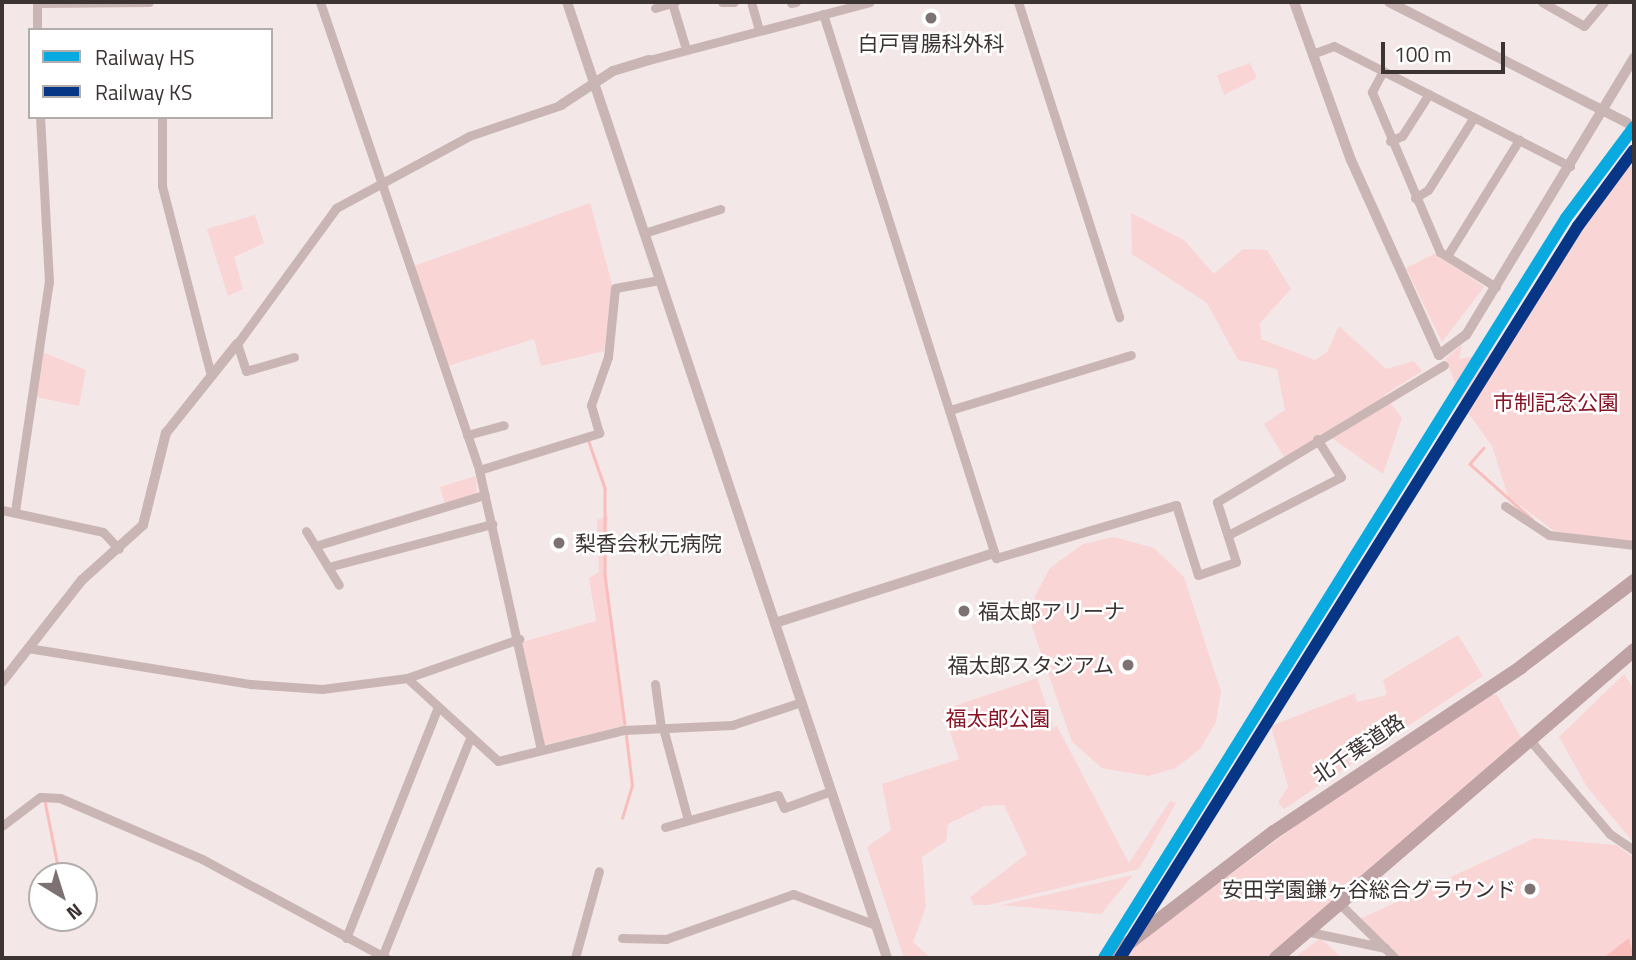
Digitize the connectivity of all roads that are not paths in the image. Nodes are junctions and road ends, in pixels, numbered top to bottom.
1 (37, 2) edge
2 (149, 2) edge
3 (320, 2) edge
4 (567, 2) edge
5 (674, 2) edge
6 (722, 2) edge
7 (734, 2) edge
8 (751, 2) edge
9 (870, 2) edge
10 (1018, 2) edge
11 (1294, 2) edge
12 (1389, 2) edge
13 (1542, 2) edge
14 (1604, 2) edge
15 (655, 8) dead end
16 (823, 14) junction
17 (37, 28) edge
18 (759, 30) junction
19 (686, 50) junction
20 (1312, 54) junction
21 (1634, 58) edge
22 (649, 60) joint
23 (1383, 71) junction
24 (595, 81) junction
25 (1429, 94) junction
26 (561, 105) joint
27 (1603, 111) junction
28 (1474, 117) junction
29 (40, 119) edge
30 (162, 119) edge
31 (1627, 123) dead end
32 (1519, 140) junction
33 (1390, 141) junction
34 (1570, 166) junction
35 (379, 179) junction
36 (1415, 198) junction
37 (720, 209) dead end
38 (644, 233) junction
39 (1447, 256) junction
40 (659, 280) junction
41 (1496, 287) junction
42 (1119, 317) dead end
43 (237, 344) junction
44 (1131, 355) dead end
45 (294, 357) dead end
46 (1443, 363) junction
47 (211, 376) junction
48 (950, 410) junction
49 (504, 425) dead end
50 (467, 435) junction
51 (1317, 439) junction
52 (479, 470) junction
53 (484, 495) junction
54 (1505, 506) dead end
55 (2, 510) edge
56 (15, 510) junction
57 (492, 524) junction
58 (306, 531) dead end
59 (1228, 535) junction
60 (1634, 545) edge
61 (315, 546) junction
62 (119, 549) junction
63 (995, 553) junction
64 (328, 567) junction
65 (1634, 581) edge
66 (339, 585) dead end
67 (775, 623) junction
68 (519, 639) junction
69 (28, 648) junction
70 (1634, 650) edge
71 (407, 678) junction
72 (2, 682) edge
73 (655, 684) dead end
74 (801, 702) junction
75 (437, 709) junction
76 (662, 728) junction
77 (1528, 738) junction
78 (469, 741) junction
79 (541, 750) junction
80 (831, 791) junction
81 (688, 820) junction
82 (2, 826) edge
83 (666, 827) dead end
84 (1634, 850) edge
85 (599, 871) dead end
86 (1342, 906) junction
87 (876, 925) junction
88 (1310, 932) junction
89 (346, 937) junction
90 (622, 938) dead end
91 (1385, 948) junction
92 (380, 957) edge
93 (575, 958) edge
94 (887, 958) edge
95 (1110, 958) edge
96 (1276, 958) edge
97 (1395, 958) edge

1 - 2 street
1 - 17 street
3 - 35 street
4 - 24 street
5 - 15 street
5 - 19 street
6 - 7 street
8 - 18 street
9 - 16 street
10 - 42 street
11 - 20 street
12 - 27 street
13 - 14 street
16 - 18 street
16 - 48 street
18 - 19 street
19 - 22 street
20 - 23 street
20 - 46 street
21 - 27 street
22 - 24 street
23 - 25 street
23 - 33 street
24 - 26 street
24 - 38 street
25 - 28 street
25 - 33 street
26 - 35 street
27 - 31 street
27 - 34 street
28 - 32 street
28 - 36 street
29 - 56 street
30 - 47 street
32 - 34 street
32 - 39 street
33 - 36 street
34 - 41 street
35 - 43 street
35 - 50 street
36 - 39 street
37 - 38 street
38 - 40 street
39 - 41 street
40 - 52 street
40 - 67 street
41 - 46 street
43 - 45 street
43 - 47 street
44 - 48 street
46 - 51 street
47 - 62 street
48 - 63 street
49 - 50 street
50 - 52 street
51 - 59 street
51 - 59 street
52 - 53 street
53 - 57 street
53 - 61 street
54 - 60 street
55 - 56 street
56 - 62 street
57 - 64 street
57 - 68 street
58 - 61 street
59 - 63 street
61 - 64 street
62 - 69 street
63 - 67 street
64 - 66 street
65 - 95 highway, 北千葉道路
67 - 74 street
68 - 71 street
68 - 79 street
69 - 71 street
69 - 72 street
70 - 77 highway
71 - 75 street
73 - 76 street
74 - 76 street
74 - 80 street
75 - 78 street
75 - 89 street
76 - 79 street
76 - 81 street
77 - 84 street
77 - 86 highway
78 - 79 street
78 - 92 street
80 - 81 street
80 - 87 street
81 - 83 street
82 - 89 street
85 - 93 street
86 - 88 highway
86 - 91 street
87 - 90 street
87 - 94 street
88 - 91 street
88 - 96 highway
89 - 92 street
91 - 97 street

